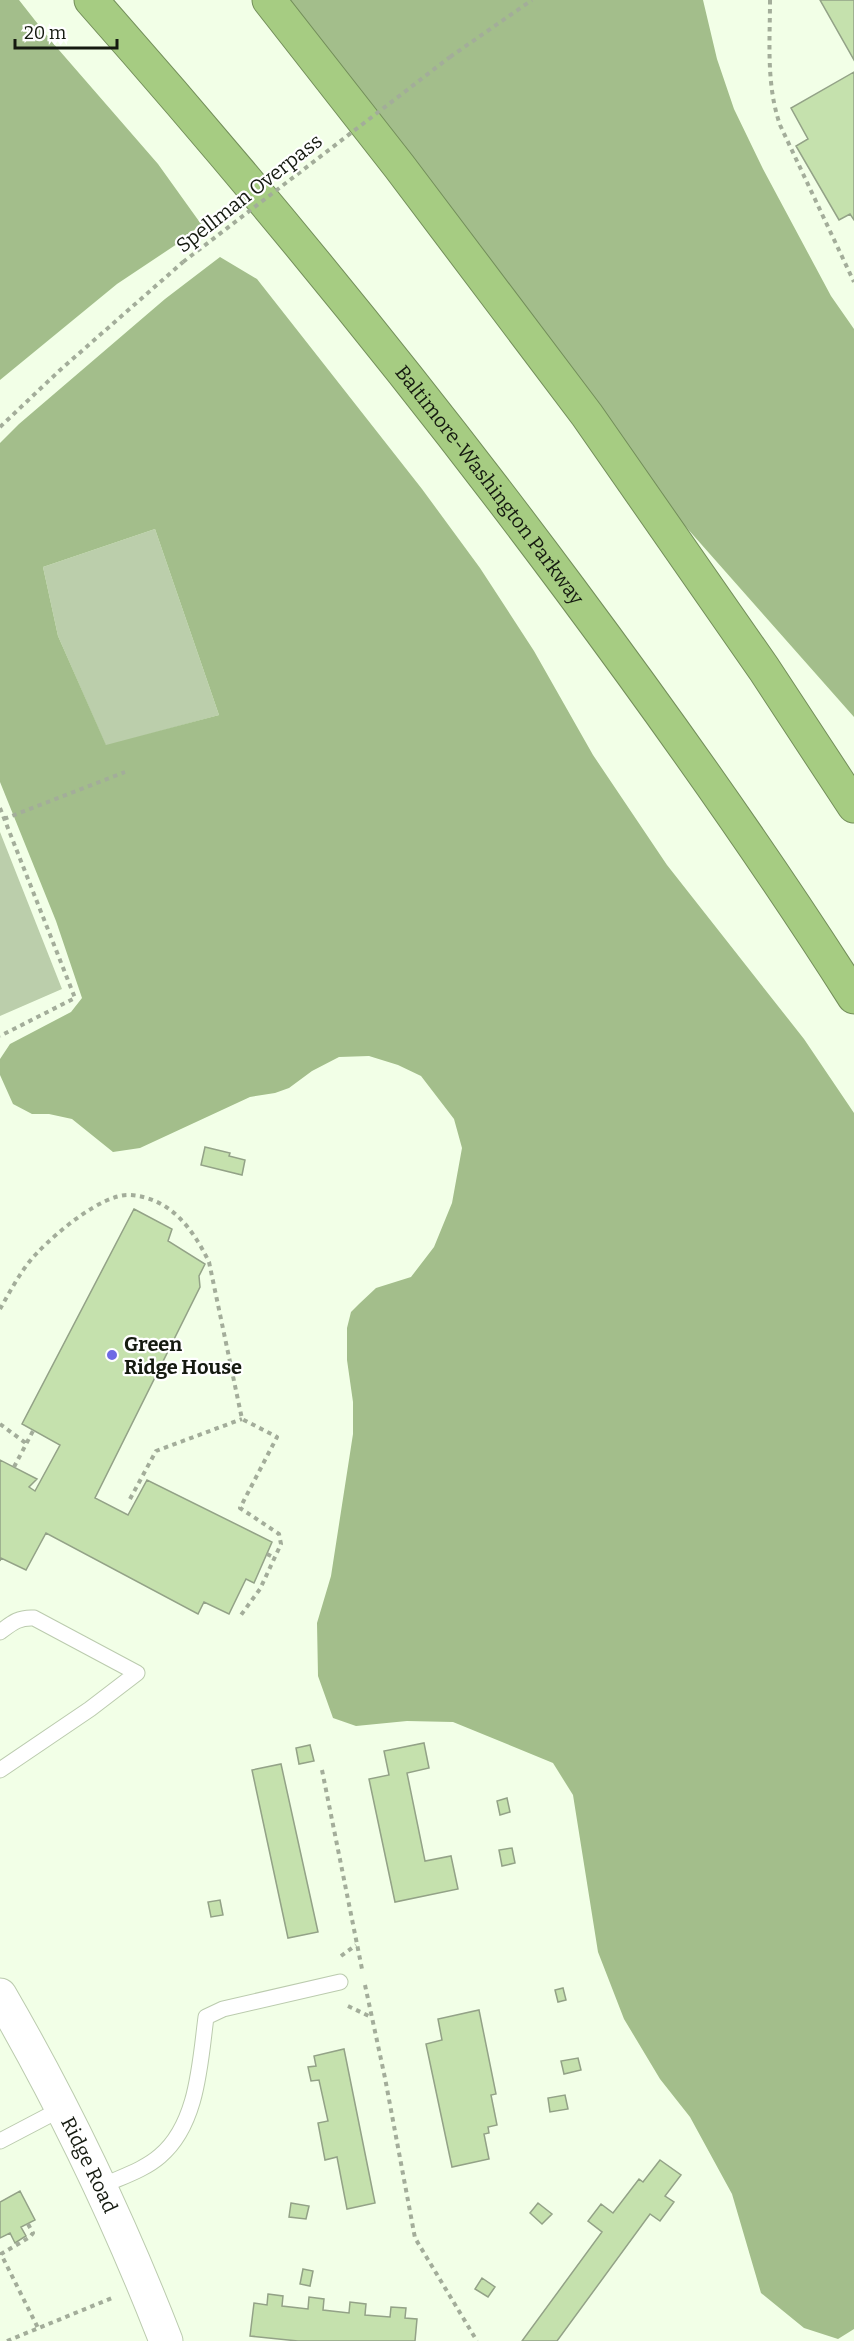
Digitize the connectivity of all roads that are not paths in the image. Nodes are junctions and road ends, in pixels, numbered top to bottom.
1 (91, 0) edge
2 (269, 0) edge
3 (854, 806) edge
4 (854, 997) edge
5 (0, 1632) edge
6 (0, 1770) edge
7 (340, 1982) dead end
8 (0, 1995) edge
9 (63, 2108) junction
10 (0, 2142) edge
11 (102, 2186) junction
12 (166, 2341) edge

1 - 4 highway, Baltimore-Washington Parkway
2 - 3 highway
5 - 6 lane
7 - 11 lane
8 - 9 street, Ridge Road
9 - 10 lane
9 - 11 street, Ridge Road
11 - 12 street, Ridge Road

